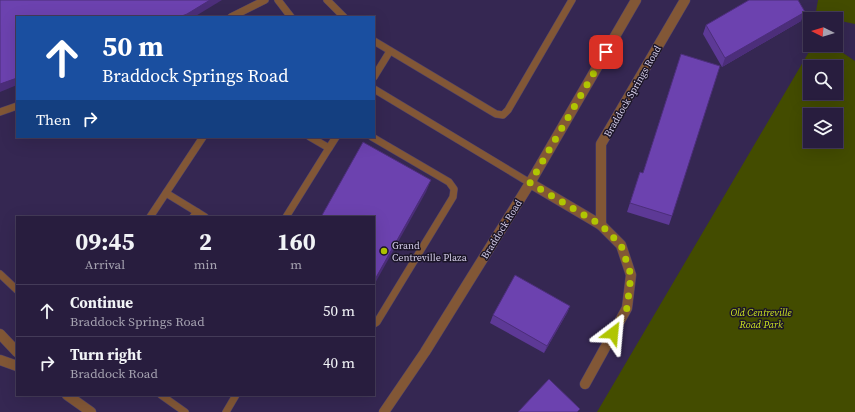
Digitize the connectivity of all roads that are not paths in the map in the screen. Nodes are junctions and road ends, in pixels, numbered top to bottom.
1 (265, 0) edge
2 (278, 0) edge
3 (327, 0) edge
4 (572, 0) edge
5 (636, 0) edge
6 (685, 0) edge
7 (237, 16) edge
8 (290, 16) edge
9 (343, 16) edge
10 (375, 41) edge
11 (390, 51) junction
12 (375, 75) edge
13 (375, 90) edge
14 (16, 106) edge
15 (0, 112) edge
16 (202, 138) edge
17 (312, 138) edge
18 (335, 138) edge
19 (374, 138) edge
20 (329, 148) junction
21 (530, 183) junction
22 (166, 193) junction
23 (195, 215) edge
24 (151, 216) edge
25 (287, 216) edge
26 (601, 225) junction
27 (0, 274) edge
28 (16, 289) edge
29 (375, 323) edge
30 (0, 334) edge
31 (16, 351) edge
32 (0, 360) edge
33 (16, 366) edge
34 (585, 384) dead end
35 (68, 396) edge
36 (162, 396) edge
37 (235, 396) edge
38 (91, 412) edge
39 (185, 412) edge
40 (226, 412) edge
41 (384, 412) edge

1 - 7 lane
2 - 8 lane
3 - 9 lane
4 - 11 lane
5 - 21 street, Braddock Road
6 - 26 street, Braddock Springs Road
10 - 11 lane
11 - 12 lane
13 - 21 lane
14 - 15 lane
16 - 22 lane
17 - 20 lane
18 - 20 lane
19 - 29 lane
20 - 25 lane
21 - 26 street
21 - 41 street, Braddock Road
22 - 23 lane
22 - 24 lane
26 - 34 street
27 - 28 lane
30 - 31 street
32 - 33 street
35 - 38 street
36 - 39 lane
37 - 40 lane

